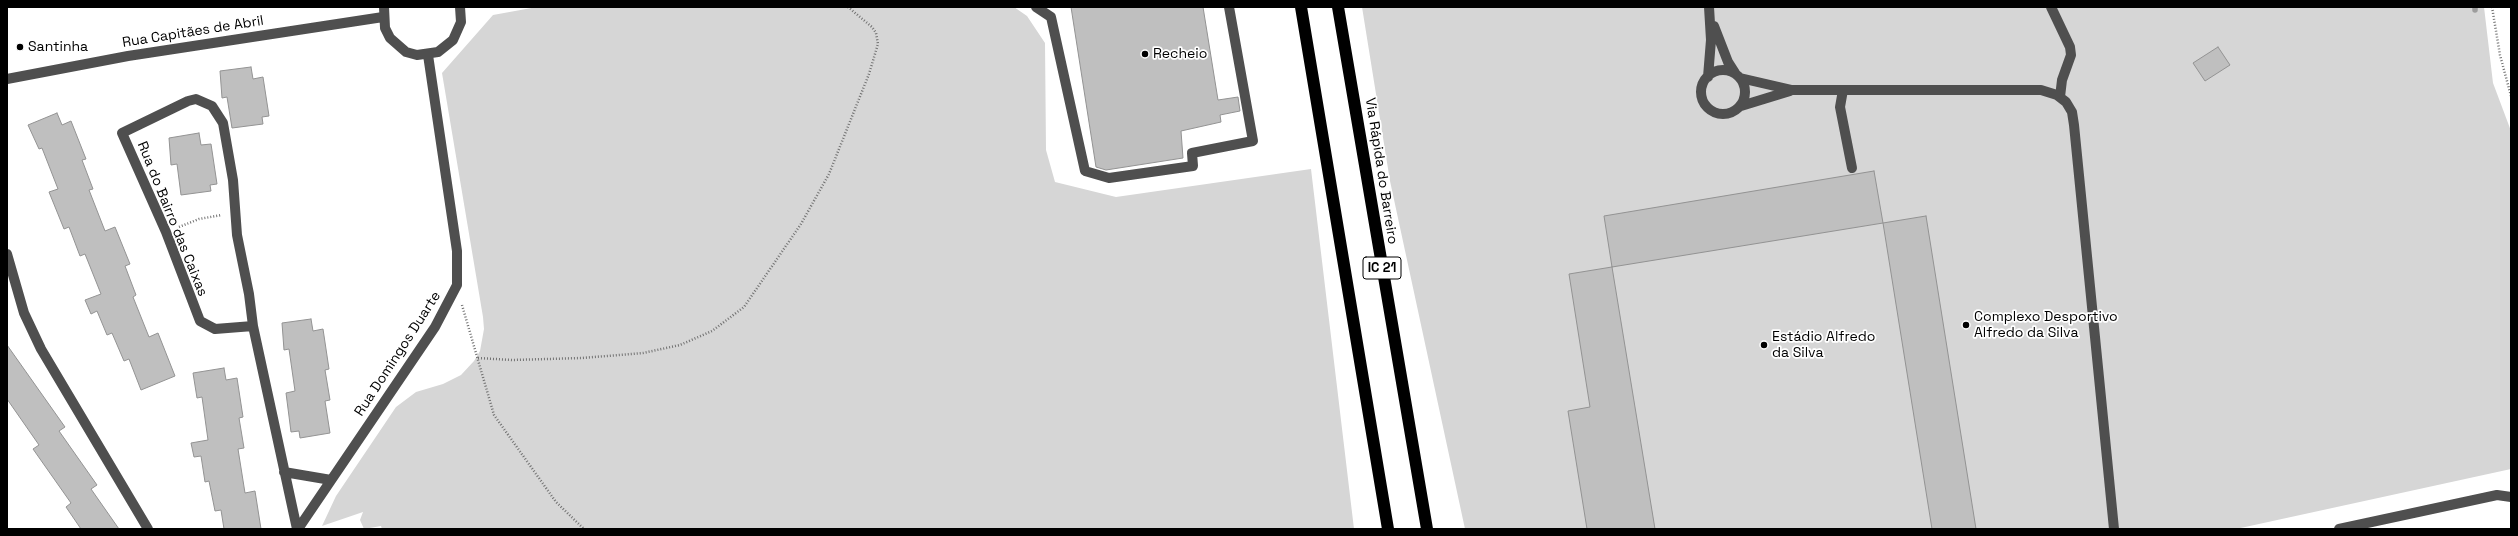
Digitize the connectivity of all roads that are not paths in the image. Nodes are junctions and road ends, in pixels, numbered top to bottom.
1 (460, 7) edge
2 (1036, 7) edge
3 (1230, 7) edge
4 (1301, 7) edge
5 (1338, 7) edge
6 (1709, 7) edge
7 (2051, 7) edge
8 (384, 12) edge
9 (1711, 18) junction
10 (428, 55) junction
11 (1738, 76) junction
12 (1708, 77) junction
13 (7, 79) edge
14 (1792, 90) junction
15 (1843, 90) junction
16 (2060, 97) junction
17 (1741, 106) junction
18 (1852, 168) dead end
19 (7, 254) edge
20 (252, 326) junction
21 (284, 472) junction
22 (332, 480) junction
23 (2511, 497) edge
24 (148, 529) edge
25 (298, 529) edge
26 (1388, 529) edge
27 (1427, 529) edge
28 (2114, 529) edge
29 (2339, 529) edge

1 - 10 street
2 - 3 street
4 - 26 highway, IC 21
5 - 27 highway, Via Rápida do Barreiro / IC 21
6 - 9 street
7 - 16 street
8 - 10 street, Rua Capitães de Abril
8 - 13 street, Rua Capitães de Abril
9 - 11 street
9 - 12 street
10 - 22 street, Rua Domingos Duarte
11 - 12 street
11 - 14 street
11 - 17 street
12 - 17 street
14 - 15 street
14 - 17 street
15 - 16 street
15 - 18 street
16 - 28 street
19 - 24 street
20 - 20 street, Rua do Bairro das Caixas
20 - 21 street, Rua do Bairro das Caixas
21 - 22 street
21 - 25 street, Rua do Bairro das Caixas
22 - 25 street, Rua Domingos Duarte
23 - 29 street

